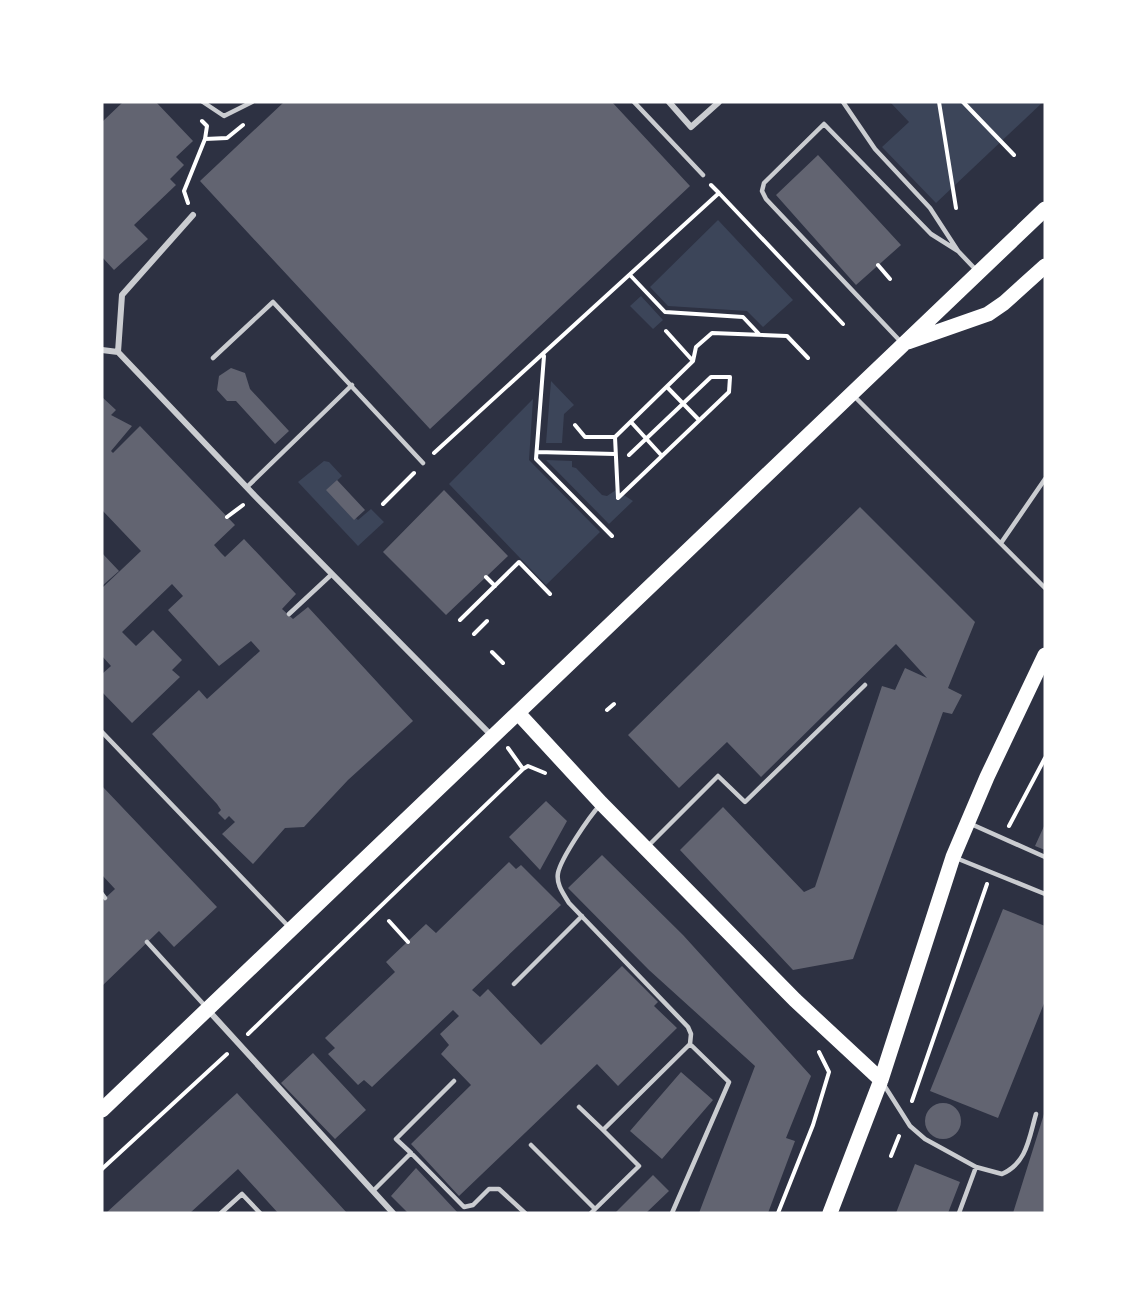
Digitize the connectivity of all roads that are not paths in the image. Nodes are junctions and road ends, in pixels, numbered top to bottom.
1 (203, 102) edge
2 (252, 102) edge
3 (633, 102) edge
4 (669, 102) edge
5 (719, 102) edge
6 (843, 102) edge
7 (703, 175) road end
8 (1045, 209) edge
9 (193, 215) road end
10 (957, 250) junction
11 (1045, 266) edge
12 (979, 273) junction
13 (903, 344) junction
14 (102, 350) edge
15 (118, 352) junction
16 (213, 358) dead end
17 (352, 385) junction
18 (851, 393) junction
19 (423, 463) road end
20 (1045, 479) edge
21 (247, 487) junction
22 (1001, 543) junction
23 (332, 574) junction
24 (1045, 588) edge
25 (289, 615) dead end
26 (1045, 655) edge
27 (865, 685) dead end
28 (518, 713) junction
29 (102, 732) edge
30 (493, 737) junction
31 (602, 803) junction
32 (967, 822) junction
33 (646, 848) junction
34 (953, 857) junction
35 (1045, 857) edge
36 (1045, 894) edge
37 (582, 916) junction
38 (292, 930) junction
39 (147, 942) dead end
40 (514, 984) dead end
41 (208, 1010) junction
42 (690, 1044) junction
43 (881, 1080) junction
44 (454, 1081) dead end
45 (579, 1107) dead end
46 (102, 1110) edge
47 (1036, 1114) dead end
48 (603, 1130) junction
49 (531, 1145) dead end
50 (411, 1153) junction
51 (976, 1167) junction
52 (373, 1191) junction
53 (464, 1208) junction
54 (593, 1211) edge
55 (221, 1213) edge
56 (260, 1213) edge
57 (393, 1213) edge
58 (470, 1213) edge
59 (525, 1213) edge
60 (672, 1213) edge
61 (830, 1213) edge
62 (958, 1213) edge

1 - 2 lane
3 - 7 lane
4 - 5 street
6 - 10 lane
8 - 12 main road
9 - 15 street
10 - 12 lane
10 - 13 lane
11 - 13 main road
12 - 13 main road
13 - 18 main road
14 - 15 street
15 - 21 street
16 - 17 lane
17 - 19 lane
17 - 21 lane
18 - 22 lane
18 - 28 main road
20 - 22 lane
21 - 23 street
22 - 24 lane
23 - 25 lane
23 - 30 street
26 - 32 main road
27 - 33 lane
28 - 30 main road
28 - 31 main road
29 - 38 lane
30 - 38 main road
31 - 33 main road
31 - 37 lane
32 - 34 main road
32 - 35 lane
33 - 43 main road
34 - 36 lane
34 - 43 main road
37 - 40 lane
37 - 42 lane
38 - 41 main road
39 - 41 lane
41 - 46 main road
41 - 52 street
42 - 48 lane
42 - 60 lane
43 - 51 lane
43 - 61 main road
44 - 50 lane
45 - 48 lane
47 - 51 lane
48 - 54 lane
49 - 54 lane
50 - 52 lane
50 - 53 lane
51 - 62 lane
52 - 57 street
53 - 58 lane
53 - 59 lane
55 - 56 lane

